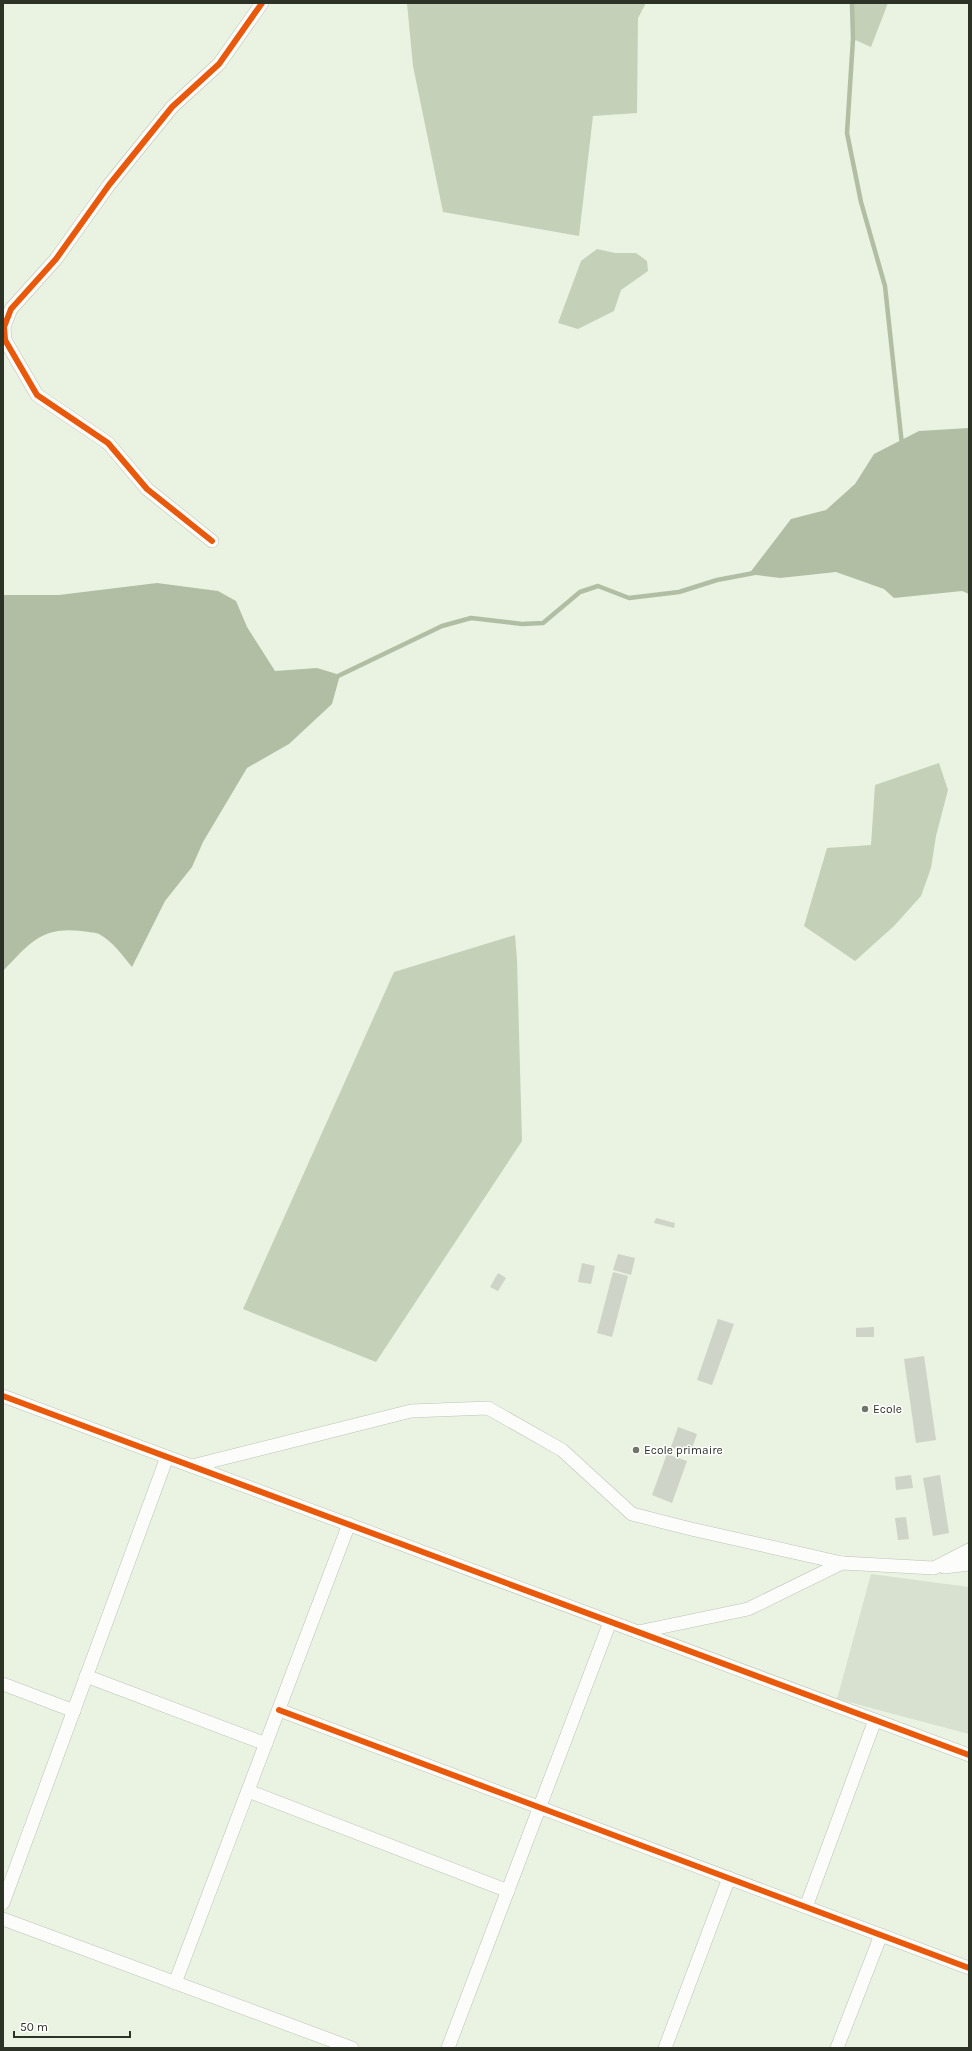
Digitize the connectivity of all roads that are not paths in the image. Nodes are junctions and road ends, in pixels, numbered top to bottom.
1 (262, 3) edge
2 (4, 327) edge
3 (212, 541) dead end
4 (3, 1396) edge
5 (167, 1457) junction
6 (192, 1466) junction
7 (349, 1524) junction
8 (969, 1550) edge
9 (842, 1563) junction
10 (969, 1564) edge
11 (934, 1568) junction
12 (610, 1622) junction
13 (638, 1632) junction
14 (86, 1676) junction
15 (3, 1684) edge
16 (278, 1710) junction
17 (74, 1711) junction
18 (875, 1720) junction
19 (266, 1744) junction
20 (969, 1755) edge
21 (248, 1791) junction
22 (540, 1808) junction
23 (729, 1878) junction
24 (508, 1891) junction
25 (3, 1903) edge
26 (806, 1907) junction
27 (3, 1919) edge
28 (881, 1935) junction
29 (969, 1968) edge
30 (174, 1983) junction
31 (352, 2048) edge
32 (448, 2048) edge
33 (665, 2048) edge
34 (837, 2048) edge

1 - 2 street
2 - 3 street
4 - 5 street
5 - 6 street
5 - 14 street
6 - 7 street
6 - 9 street
7 - 12 street
7 - 16 street
8 - 11 street
9 - 11 street
9 - 13 street
10 - 11 street
12 - 13 street
12 - 22 street
13 - 18 street
14 - 17 street
14 - 19 street
15 - 17 street
16 - 19 street
16 - 22 street
17 - 25 street
18 - 20 street
18 - 26 street
19 - 21 street
21 - 24 street
21 - 30 street
22 - 23 street
22 - 24 street
23 - 26 street
23 - 33 street
24 - 32 street
26 - 28 street
27 - 30 street
28 - 29 street
28 - 34 street
30 - 31 street

